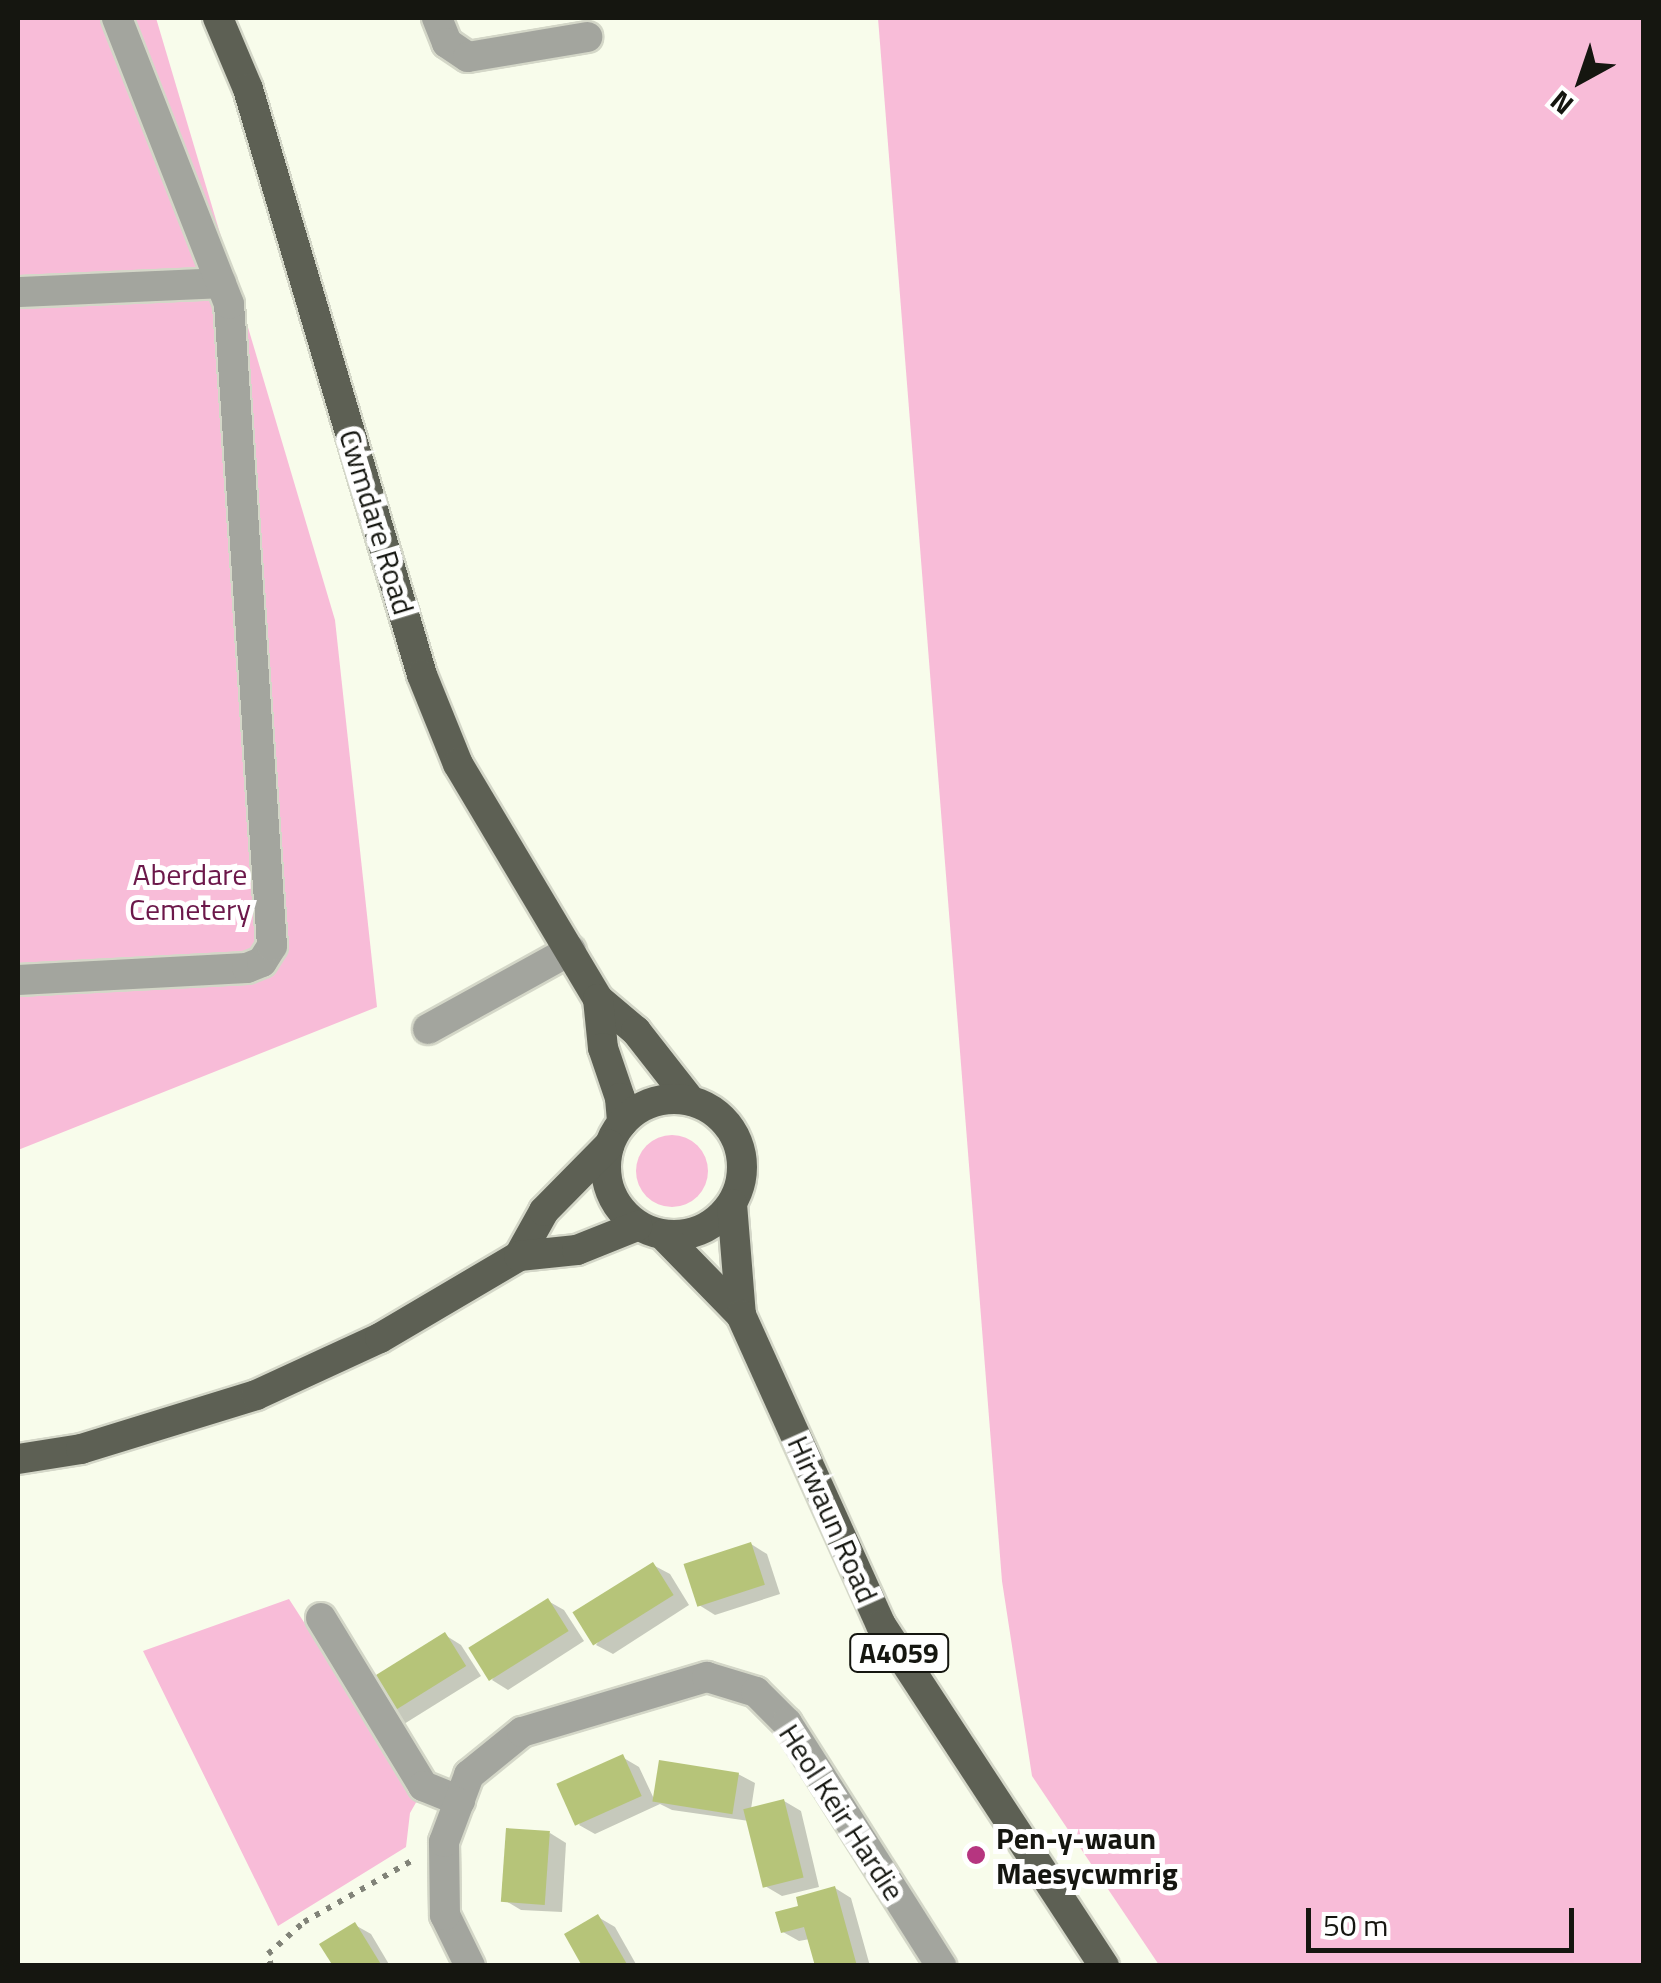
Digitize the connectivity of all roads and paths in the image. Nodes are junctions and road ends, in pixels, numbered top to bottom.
1 (118, 18) edge
2 (218, 18) edge
3 (437, 18) edge
4 (588, 37) dead end
5 (221, 283) junction
6 (18, 292) edge
7 (571, 950) junction
8 (18, 980) edge
9 (598, 999) junction
10 (428, 1029) dead end
11 (690, 1100) junction
12 (616, 1134) junction
13 (732, 1204) junction
14 (650, 1230) junction
15 (519, 1256) junction
16 (741, 1316) junction
17 (18, 1459) edge
18 (321, 1618) dead end
19 (460, 1801) junction
20 (444, 1842) junction
21 (271, 1966) edge
22 (470, 1966) edge
23 (940, 1966) edge
24 (1104, 1966) edge

1 - 5 street
2 - 7 main road, Cwmdare Road
3 - 4 street
5 - 6 street
5 - 8 street
7 - 9 main road, Cwmdare Road
7 - 10 street
9 - 11 main road, Cwmdare Road
9 - 12 main road, Cwmdare Road
11 - 12 main road
11 - 13 main road
12 - 14 main road
12 - 15 main road
13 - 14 main road
13 - 16 main road, Hirwaun Road / A4059
14 - 15 main road
14 - 16 main road, Hirwaun Road / A4059
15 - 17 main road
16 - 24 main road, Hirwaun Road / A4059
18 - 19 street
19 - 20 street, Heol Keir Hardie
19 - 23 street, Heol Keir Hardie
20 - 21 path
20 - 22 street, Heol Keir Hardie

